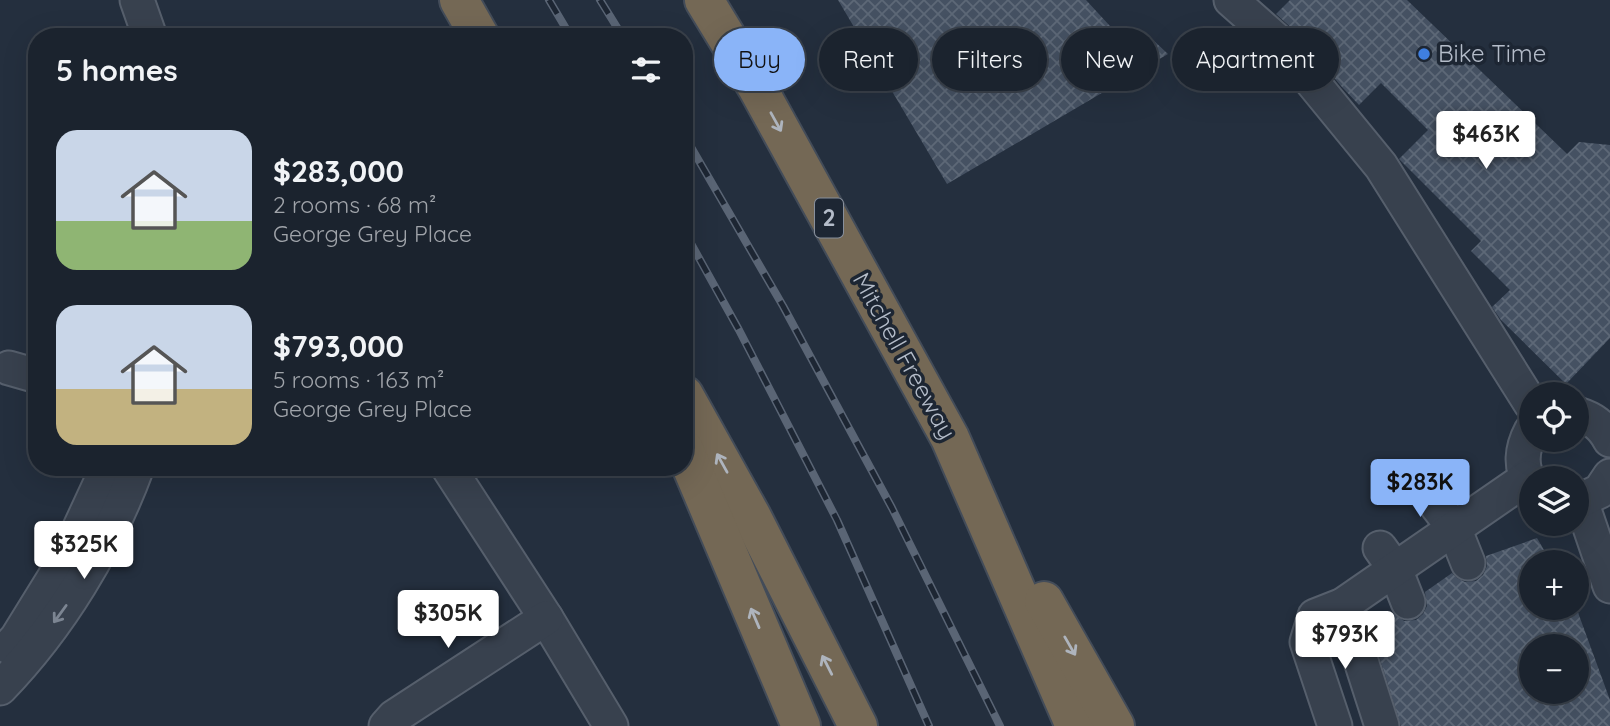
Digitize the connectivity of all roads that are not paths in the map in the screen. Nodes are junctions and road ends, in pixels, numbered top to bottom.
1 (117, 0) edge
2 (137, 0) edge
3 (459, 0) edge
4 (704, 0) edge
5 (1231, 0) edge
6 (127, 28) edge
7 (147, 28) edge
8 (475, 28) edge
9 (1519, 385) edge
10 (693, 411) edge
11 (950, 438) junction
12 (693, 470) edge
13 (104, 476) edge
14 (133, 476) edge
15 (454, 476) edge
16 (1610, 476) edge
17 (1519, 485) edge
18 (1589, 496) edge
19 (1446, 517) junction
20 (1589, 528) edge
21 (1387, 559) junction
22 (1468, 563) dead end
23 (1610, 586) edge
24 (1408, 602) dead end
25 (1328, 605) junction
26 (546, 618) junction
27 (0, 657) edge
28 (0, 688) edge
29 (386, 726) edge
30 (611, 726) edge
31 (801, 726) edge
32 (858, 726) edge
33 (1075, 726) edge
34 (1115, 726) edge
35 (1335, 726) edge
36 (1382, 726) edge

1 - 6 street
2 - 7 street
3 - 8 highway
4 -> 11 highway, Mitchell Freeway / 2
5 - 9 street
32 -> 10 highway
11 - 33 highway, Mitchell Freeway / 2
11 -> 34 highway
31 -> 12 highway
13 - 27 street
14 -> 28 street
15 - 26 street
16 - 18 street
17 - 19 street
19 - 21 street
19 - 22 street
20 - 23 street
21 - 24 street
21 - 25 street
25 - 35 street
25 - 36 street
26 - 29 street
26 - 30 street

